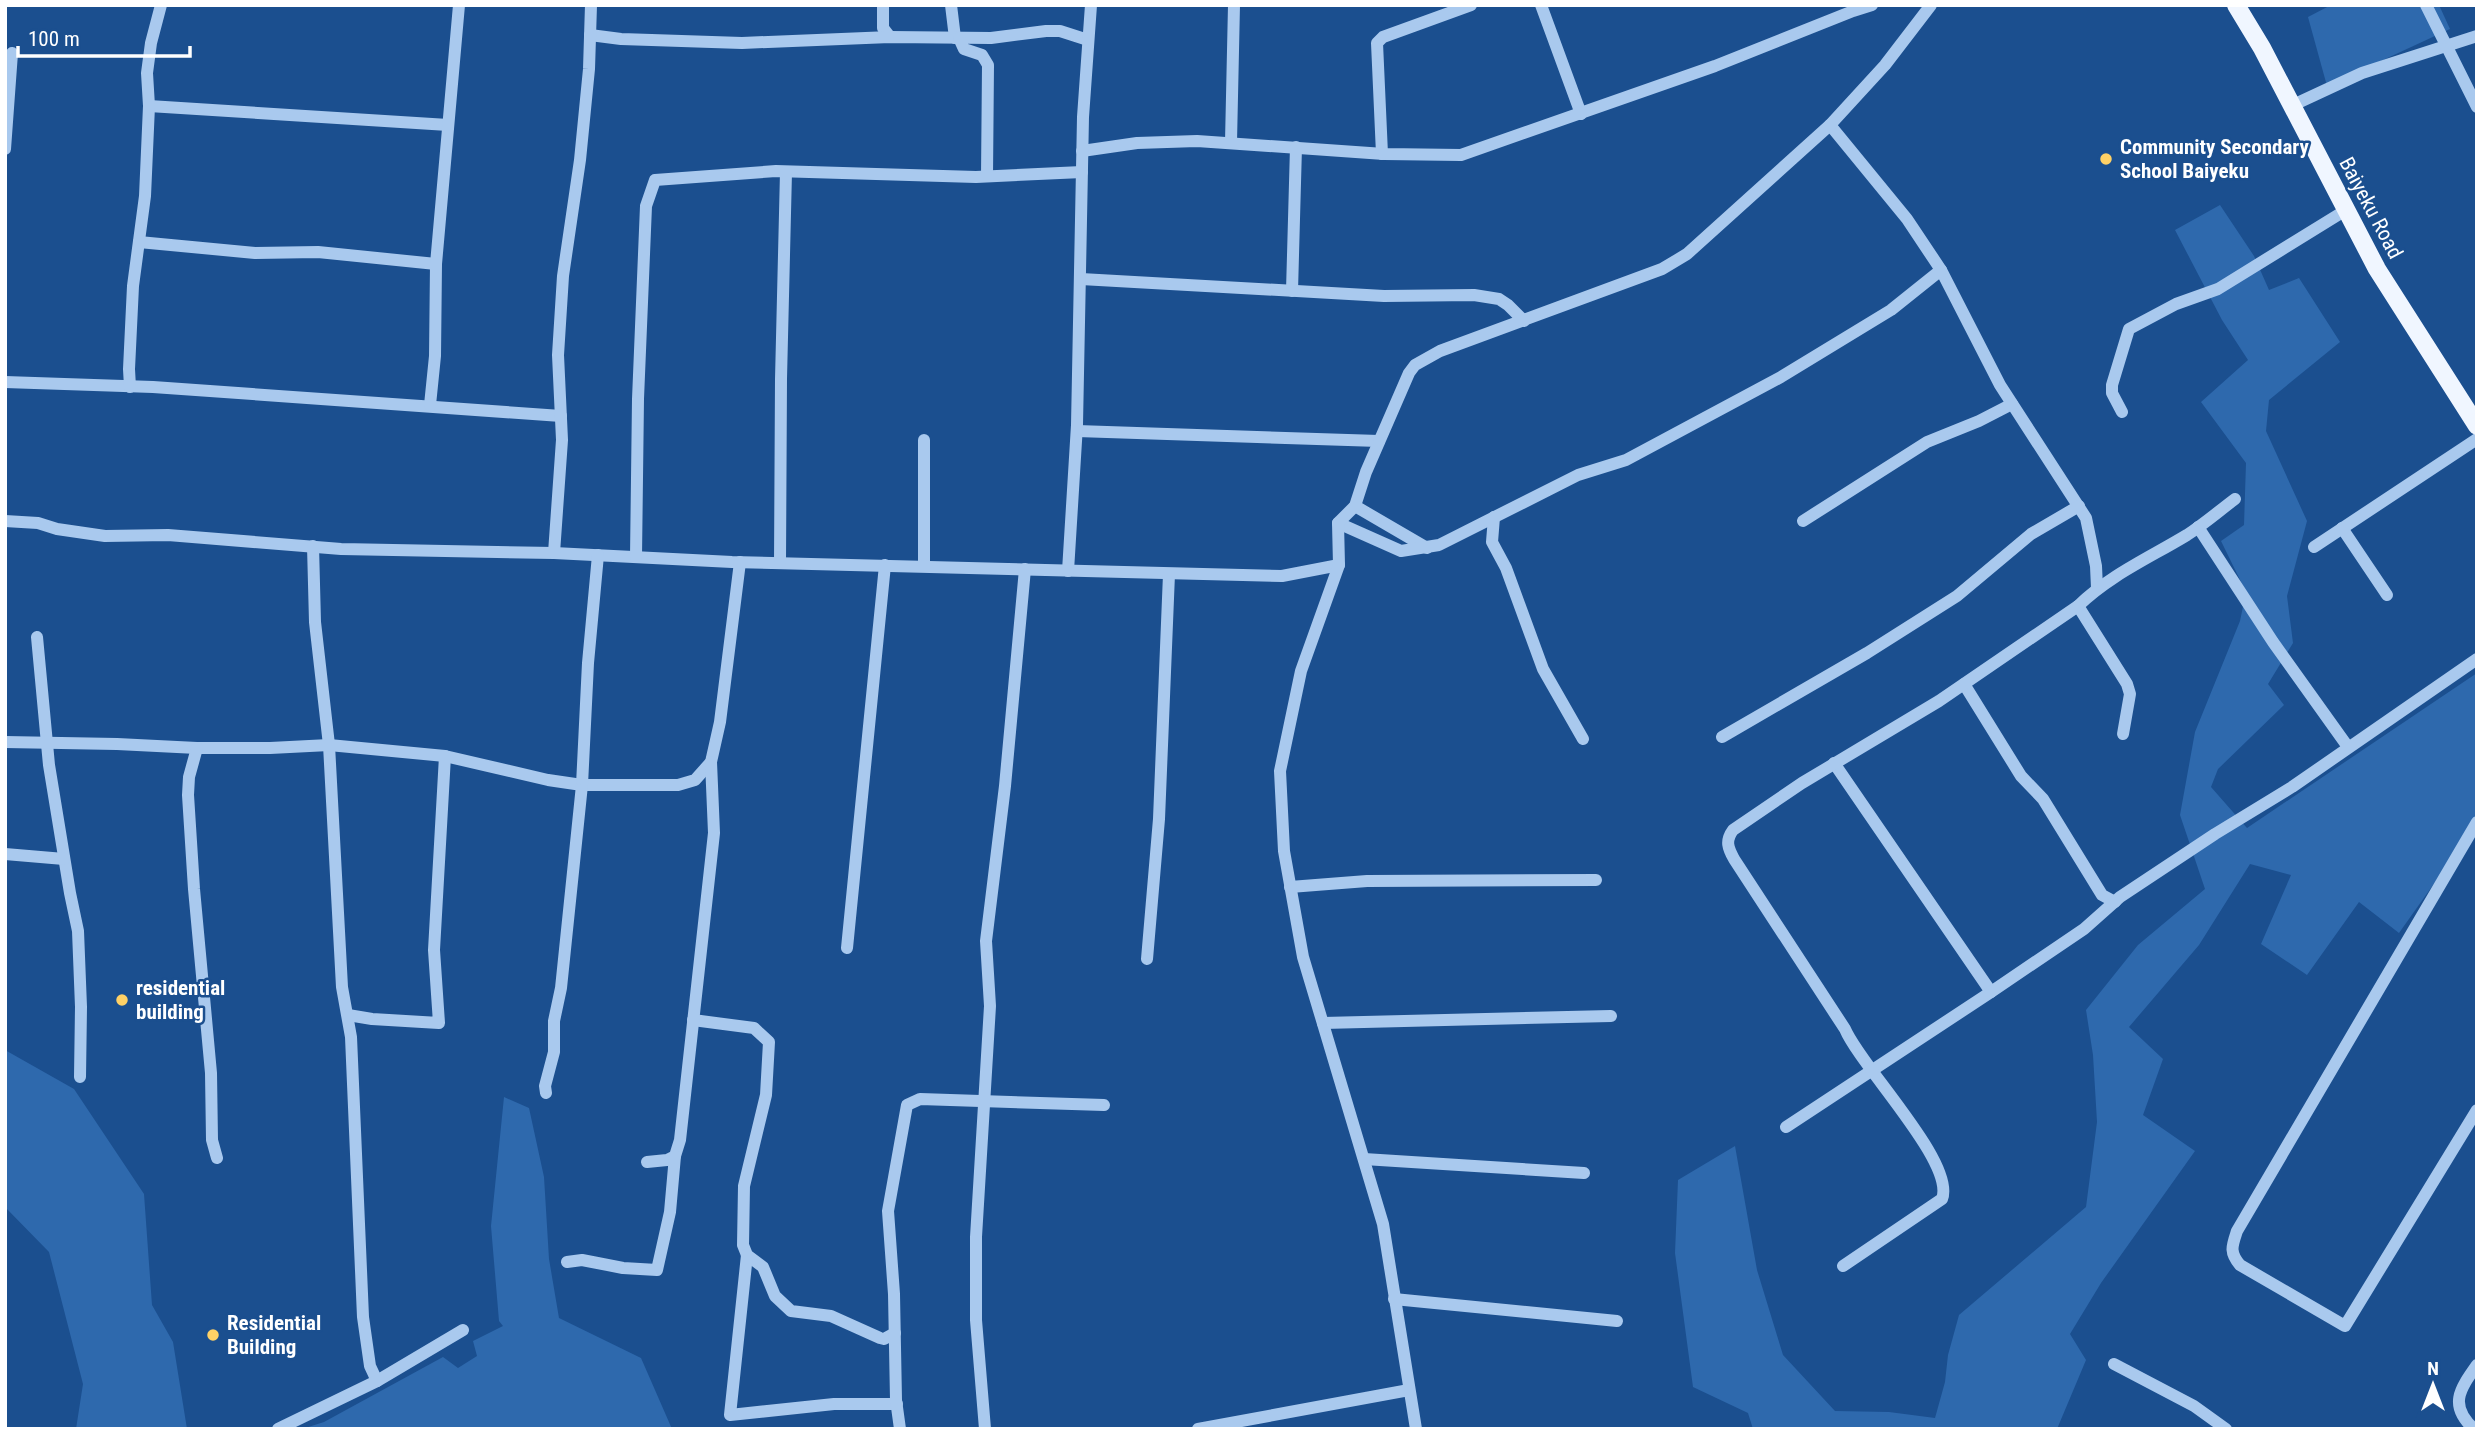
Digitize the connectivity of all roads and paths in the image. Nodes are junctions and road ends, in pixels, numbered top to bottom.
1 (161, 5) edge
2 (459, 5) edge
3 (592, 5) edge
4 (883, 5) edge
5 (950, 5) edge
6 (1091, 5) edge
7 (1234, 5) edge
8 (1471, 5) edge
9 (1541, 5) edge
10 (1872, 5) edge
11 (2236, 5) edge
12 (2426, 5) edge
13 (1924, 8) edge
14 (590, 35) junction
15 (2477, 36) edge
16 (890, 37) junction
17 (957, 38) junction
18 (1088, 40) junction
19 (2446, 46) junction
20 (12, 53) dead end
21 (149, 106) junction
22 (2291, 106) junction
23 (2477, 107) edge
24 (1581, 114) junction
25 (448, 125) junction
26 (1830, 125) junction
27 (1231, 142) junction
28 (1296, 147) junction
29 (5, 149) edge
30 (1082, 151) junction
31 (1382, 153) junction
32 (786, 172) junction
33 (1082, 172) junction
34 (987, 176) junction
35 (2346, 210) junction
36 (139, 242) junction
37 (436, 264) junction
38 (1941, 270) junction
39 (1081, 279) junction
40 (1292, 291) junction
41 (1524, 321) junction
42 (5, 382) edge
43 (130, 387) junction
44 (2012, 404) junction
45 (430, 405) junction
46 (2122, 412) dead end
47 (561, 416) junction
48 (2477, 426) edge
49 (1077, 431) junction
50 (2477, 439) edge
51 (924, 440) dead end
52 (1379, 441) junction
53 (2235, 499) dead end
54 (1355, 506) junction
55 (2079, 506) junction
56 (1494, 517) junction
57 (5, 521) edge
58 (1803, 521) dead end
59 (1338, 523) junction
60 (2198, 527) junction
61 (2342, 528) junction
62 (1469, 530) junction
63 (1492, 542) junction
64 (313, 546) junction
65 (2314, 547) dead end
66 (1427, 548) junction
67 (554, 553) junction
68 (598, 555) junction
69 (636, 557) junction
70 (740, 562) junction
71 (780, 563) junction
72 (885, 565) junction
73 (1339, 565) junction
74 (924, 566) junction
75 (1025, 569) junction
76 (1068, 571) junction
77 (1169, 573) junction
78 (2097, 588) junction
79 (2387, 595) dead end
80 (2078, 606) junction
81 (37, 637) dead end
82 (2477, 659) edge
83 (1964, 684) junction
84 (2123, 734) dead end
85 (1723, 737) dead end
86 (1583, 739) dead end
87 (5, 742) edge
88 (47, 742) junction
89 (329, 745) junction
90 (2348, 747) junction
91 (197, 748) junction
92 (445, 756) junction
93 (711, 762) junction
94 (1834, 764) junction
95 (582, 785) junction
96 (2477, 822) edge
97 (5, 854) edge
98 (64, 859) junction
99 (1596, 880) dead end
100 (1290, 887) junction
101 (2102, 895) junction
102 (2115, 902) junction
103 (2101, 914) junction
104 (847, 948) dead end
105 (1147, 959) dead end
106 (1991, 992) junction
107 (348, 1015) junction
108 (1611, 1016) dead end
109 (693, 1020) junction
110 (1323, 1023) junction
111 (1878, 1068) junction
112 (80, 1077) dead end
113 (546, 1093) dead end
114 (983, 1102) junction
115 (1104, 1105) dead end
116 (2477, 1110) edge
117 (1786, 1127) dead end
118 (675, 1156) junction
119 (217, 1158) dead end
120 (1364, 1158) junction
121 (647, 1162) dead end
122 (1584, 1172) dead end
123 (747, 1255) junction
124 (567, 1262) dead end
125 (1843, 1266) dead end
126 (1394, 1299) junction
127 (1617, 1321) dead end
128 (463, 1330) dead end
129 (895, 1333) junction
130 (2114, 1364) dead end
131 (2477, 1365) edge
132 (377, 1381) junction
133 (1409, 1390) junction
134 (897, 1404) junction
135 (730, 1415) junction
136 (278, 1429) edge
137 (729, 1429) edge
138 (901, 1429) edge
139 (985, 1429) edge
140 (1198, 1429) edge
141 (1416, 1429) edge
142 (2226, 1429) edge
143 (2473, 1429) edge

1 - 21 street
2 - 25 street
3 - 14 street
4 - 16 street
5 - 17 street
6 - 18 street
7 - 27 street
8 - 31 street
9 - 24 street
10 - 24 street
11 - 22 main road, Baiyeku Road
12 - 19 street
13 - 26 street
14 - 16 street
14 - 47 street
15 - 19 street
16 - 17 street
17 - 18 street
17 - 34 street
18 - 30 street
19 - 22 street
19 - 23 street
20 - 29 street
21 - 25 street
21 - 36 street
22 - 35 main road, Baiyeku Road
24 - 31 street
25 - 37 street
26 - 38 street
26 - 41 street
27 - 28 street
27 - 30 street
28 - 31 street
28 - 40 street
30 - 33 street
32 - 34 street
32 - 69 street
32 - 71 street
33 - 34 street
33 - 39 street
35 - 46 street
35 - 48 main road, Baiyeku Road
36 - 37 street
36 - 43 street
37 - 45 street
38 - 44 street
38 - 56 street
39 - 40 street
39 - 49 street
40 - 41 street
41 - 52 street
42 - 43 street
43 - 45 street
44 - 55 street
44 - 58 street
45 - 47 street
47 - 67 street
49 - 52 street
49 - 76 street
50 - 61 street
51 - 74 street
52 - 54 street
53 - 60 street
54 - 59 street
54 - 66 street
55 - 78 street
55 - 85 street
56 - 62 street
56 - 63 street
57 - 64 street
59 - 66 street
59 - 73 street
60 - 78 street
60 - 90 street
61 - 65 street
61 - 79 street
62 - 63 street
62 - 66 street
63 - 86 street
64 - 67 street
64 - 89 street
67 - 68 street
68 - 69 street
68 - 95 street
69 - 70 street
70 - 71 street
70 - 93 street
71 - 72 street
72 - 74 street
72 - 104 street
73 - 77 street
73 - 100 street
74 - 75 street
75 - 76 street
75 - 114 street
76 - 77 street
77 - 105 street
78 - 80 street
80 - 83 street
80 - 84 street
81 - 88 street
82 - 90 street
83 - 94 street
83 - 101 street
87 - 88 street
88 - 91 street
88 - 98 street
89 - 91 street
89 - 92 street
89 - 107 street
90 - 102 street
91 - 119 street
92 - 95 street
92 - 107 street
93 - 95 street
93 - 109 street
94 - 106 street
94 - 111 street
95 - 113 street
96 - 116 street
97 - 98 street
98 - 112 street
99 - 100 street
100 - 110 street
101 - 102 street
101 - 103 street
102 - 103 street
103 - 106 street
106 - 111 street
107 - 132 street
108 - 110 street
109 - 118 street
109 - 123 street
110 - 120 street
111 - 117 street
111 - 125 street
114 - 115 street
114 - 129 street
114 - 139 street
118 - 121 street
118 - 124 street
120 - 122 street
120 - 126 street
123 - 129 street
123 - 135 street
126 - 127 street
126 - 133 street
128 - 132 street
129 - 134 street
130 - 142 street
131 - 143 street
132 - 136 street
133 - 140 street
133 - 141 street
134 - 135 street
134 - 138 street
135 - 137 street

